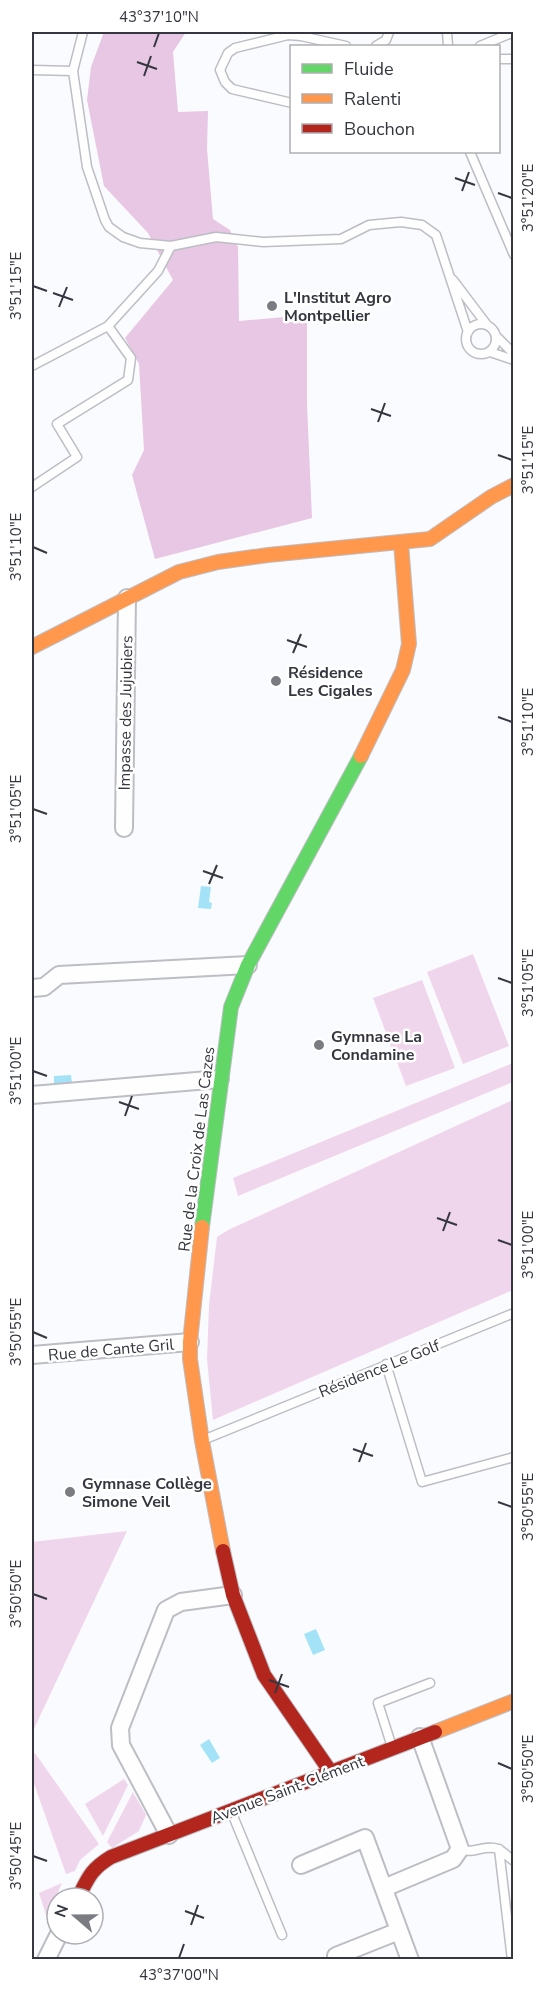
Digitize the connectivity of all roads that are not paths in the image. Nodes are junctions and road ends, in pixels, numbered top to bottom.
1 (83, 32) edge
2 (389, 32) edge
3 (513, 32) edge
4 (341, 45) edge
5 (378, 45) edge
6 (482, 45) edge
7 (32, 70) edge
8 (73, 70) junction
9 (290, 103) edge
10 (470, 153) edge
11 (171, 246) junction
12 (513, 255) edge
13 (452, 279) junction
14 (488, 324) junction
15 (108, 326) junction
16 (468, 332) junction
17 (496, 336) junction
18 (489, 352) junction
19 (513, 354) edge
20 (513, 360) edge
21 (32, 366) edge
22 (513, 485) edge
23 (32, 487) edge
24 (401, 543) junction
25 (127, 598) junction
26 (32, 647) edge
27 (124, 828) dead end
28 (248, 965) junction
29 (32, 988) edge
30 (220, 1079) junction
31 (32, 1095) edge
32 (513, 1313) edge
33 (190, 1342) junction
34 (32, 1355) edge
35 (386, 1364) junction
36 (202, 1441) junction
37 (513, 1457) edge
38 (233, 1595) junction
39 (430, 1683) dead end
40 (513, 1701) edge
41 (420, 1737) junction
42 (393, 1749) junction
43 (330, 1772) junction
44 (231, 1811) junction
45 (169, 1835) junction
46 (460, 1849) junction
47 (499, 1850) junction
48 (513, 1862) edge
49 (301, 1865) dead end
50 (84, 1886) edge
51 (384, 1888) junction
52 (399, 1931) junction
53 (282, 1935) dead end
54 (336, 1956) dead end
55 (410, 1959) edge
56 (512, 1959) edge

1 - 8 lane
2 - 5 lane
3 - 6 lane
4 - 9 lane
7 - 8 lane
8 - 11 lane
10 - 12 lane
11 - 13 lane
11 - 15 lane
13 - 14 lane
13 - 16 lane
14 - 16 lane
14 - 17 lane
15 - 21 lane
15 - 23 lane
16 - 18 lane
17 - 18 lane
17 - 19 lane
18 - 20 lane
22 - 24 street
24 - 25 street
24 - 28 street, Rue de la Croix de Las Cazes
25 - 26 street
25 - 27 street, Impasse des Jujubiers
28 - 29 street
28 - 30 street, Rue de la Croix de Las Cazes
30 - 31 street
30 - 33 street, Rue de la Croix de Las Cazes
32 - 35 lane, Résidence Le Golf
33 - 34 street, Rue de Cante Gril
33 - 36 street, Rue de la Croix de Las Cazes
35 - 36 lane, Résidence Le Golf
35 - 37 lane
36 - 38 street, Rue de la Croix de Las Cazes
38 - 43 street, Rue de la Croix de Las Cazes
38 - 45 street
39 - 42 lane
40 - 41 street, Avenue Saint-Clément
41 - 42 street, Avenue Saint-Clément
41 - 46 street
42 - 43 street, Avenue Saint-Clément
43 - 44 street, Avenue Saint-Clément
44 - 45 street, Avenue Saint-Clément
44 - 53 lane
45 - 50 street, Avenue Saint-Clément
46 - 47 lane
46 - 51 street
47 - 48 lane
47 - 56 lane
49 - 51 street
51 - 52 street
52 - 54 street
52 - 55 street

